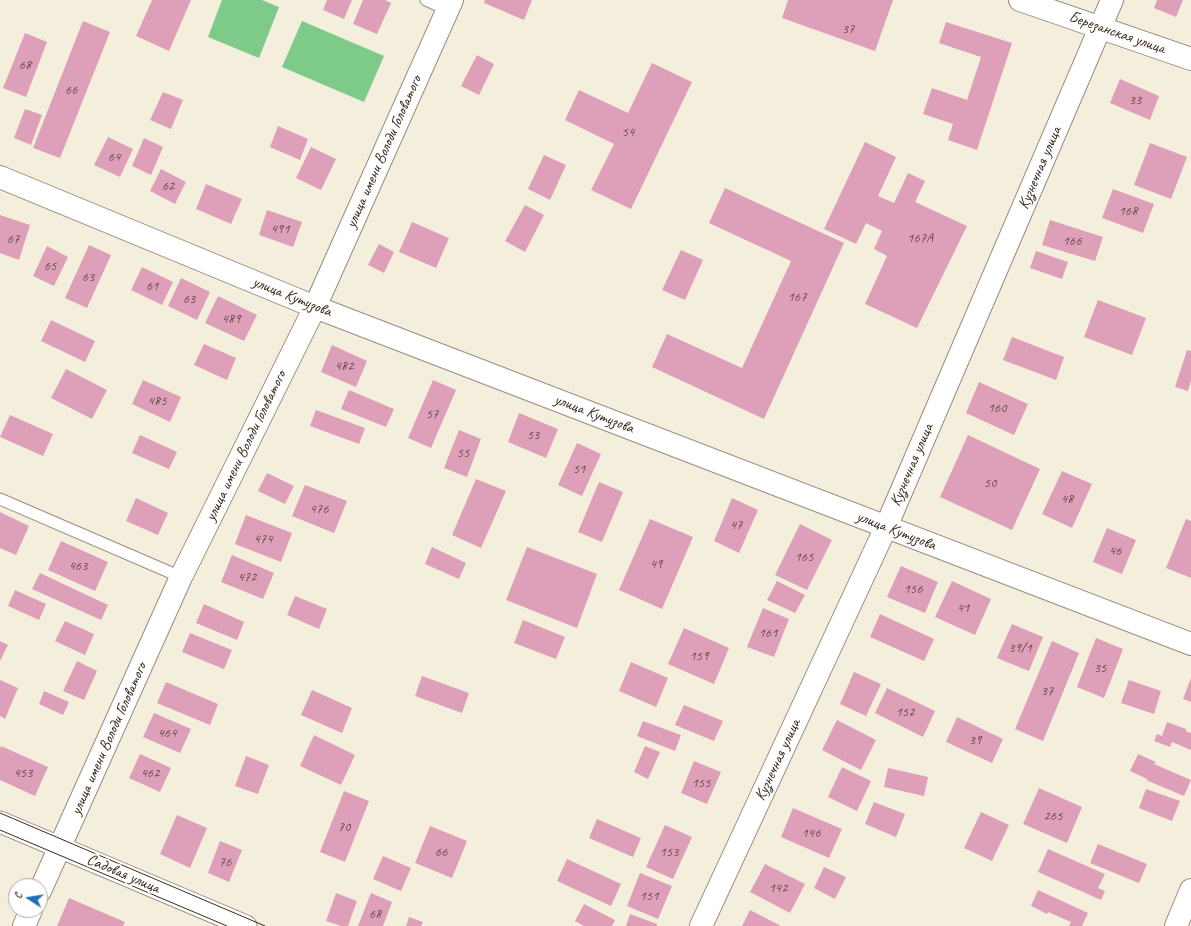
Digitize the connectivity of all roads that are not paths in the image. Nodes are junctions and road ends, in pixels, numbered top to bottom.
1 (426, 0) edge
2 (1020, 0) edge
3 (1112, 0) edge
4 (450, 5) edge
5 (1100, 27) junction
6 (1191, 59) edge
7 (0, 177) edge
8 (315, 307) junction
9 (0, 499) edge
10 (886, 527) junction
11 (181, 578) junction
12 (1191, 644) edge
13 (0, 822) edge
14 (60, 847) junction
15 (46, 878) edge
16 (1191, 890) edge
17 (246, 926) edge
18 (701, 926) edge
19 (1176, 926) edge

1 - 4 lane
2 - 5 street, Березанская улица
3 - 5 street, Кузнечная улица
4 - 8 street, улица имени Володи Головатого
5 - 6 street, Березанская улица
5 - 10 street, Кузнечная улица
7 - 8 street, улица Кутузова
8 - 10 street, улица Кутузова
8 - 11 street, улица имени Володи Головатого
9 - 11 lane
10 - 12 street, улица Кутузова
10 - 18 street, Кузнечная улица
11 - 14 street, улица имени Володи Головатого
13 - 14 street, Садовая улица
14 - 15 street, улица имени Володи Головатого
14 - 17 street, Садовая улица
16 - 19 street

